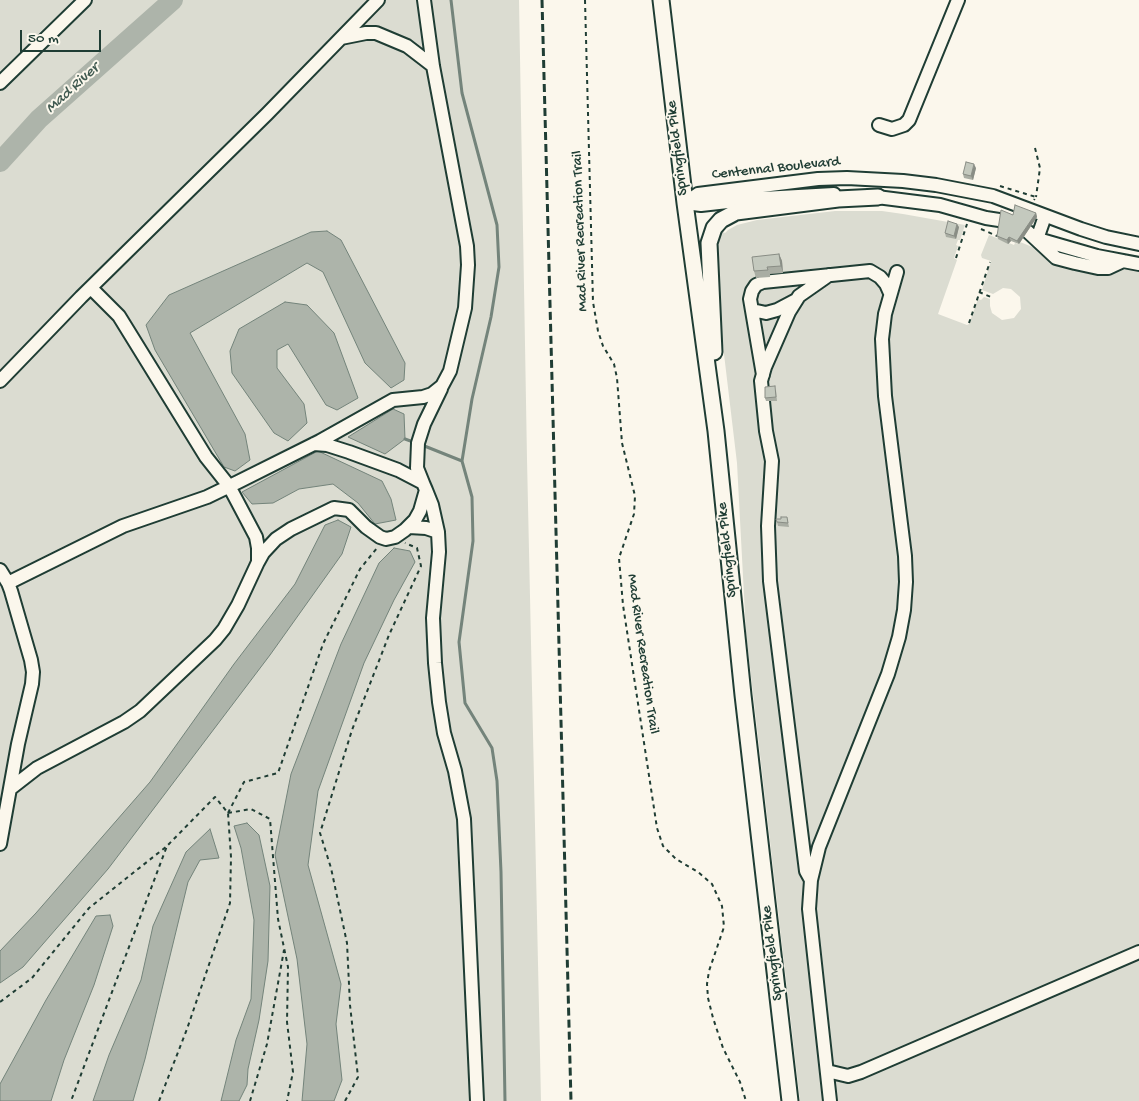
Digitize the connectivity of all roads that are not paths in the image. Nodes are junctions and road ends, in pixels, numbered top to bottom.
1 (85, 0) edge
2 (378, 0) edge
3 (424, 0) edge
4 (661, 0) edge
5 (958, 0) edge
6 (341, 38) junction
7 (433, 66) junction
8 (0, 82) edge
9 (879, 125) dead end
10 (993, 196) junction
11 (878, 197) junction
12 (685, 203) junction
13 (1045, 216) junction
14 (986, 218) junction
15 (1037, 239) junction
16 (1139, 244) edge
17 (1139, 264) edge
18 (897, 272) dead end
19 (829, 275) junction
20 (91, 288) junction
21 (890, 293) junction
22 (798, 299) junction
23 (752, 310) junction
24 (763, 375) junction
25 (0, 381) edge
26 (442, 386) junction
27 (716, 431) junction
28 (314, 444) junction
29 (229, 486) junction
30 (424, 486) junction
31 (409, 527) junction
32 (438, 532) junction
33 (258, 562) junction
34 (0, 570) edge
35 (8, 583) junction
36 (5, 790) edge
37 (0, 844) edge
38 (811, 880) junction
39 (1139, 952) edge
40 (827, 1070) junction
41 (477, 1101) edge
42 (790, 1101) edge
43 (830, 1101) edge

1 - 8 street
2 - 6 street
3 - 7 street
4 - 12 main road, Springfield Pike
5 - 9 street
6 - 7 street
6 - 20 street
7 - 26 street
10 - 12 street, Centennal Boulevard
10 - 13 street, Centennal Boulevard
10 - 14 street
11 - 12 street, Centennal Boulevard
11 - 14 street, Centennal Boulevard
11 - 27 main road
12 - 27 main road, Springfield Pike
13 - 15 street
13 - 16 street, Centennal Boulevard
14 - 15 street, Centennal Boulevard
15 - 17 street
18 - 21 street
19 - 21 street
19 - 22 street
19 - 23 street
20 - 25 street
20 - 29 street
21 - 38 street
22 - 23 street
22 - 24 street
23 - 24 street
24 - 38 street
26 - 28 street
26 - 30 street
27 - 42 main road, Springfield Pike
28 - 29 street
28 - 30 street
29 - 33 street
29 - 35 street
30 - 31 street
30 - 32 street
31 - 32 street
31 - 33 street
32 - 41 street
33 - 36 street
34 - 35 street
35 - 36 street
36 - 37 street
38 - 40 street
39 - 40 street
40 - 43 street

